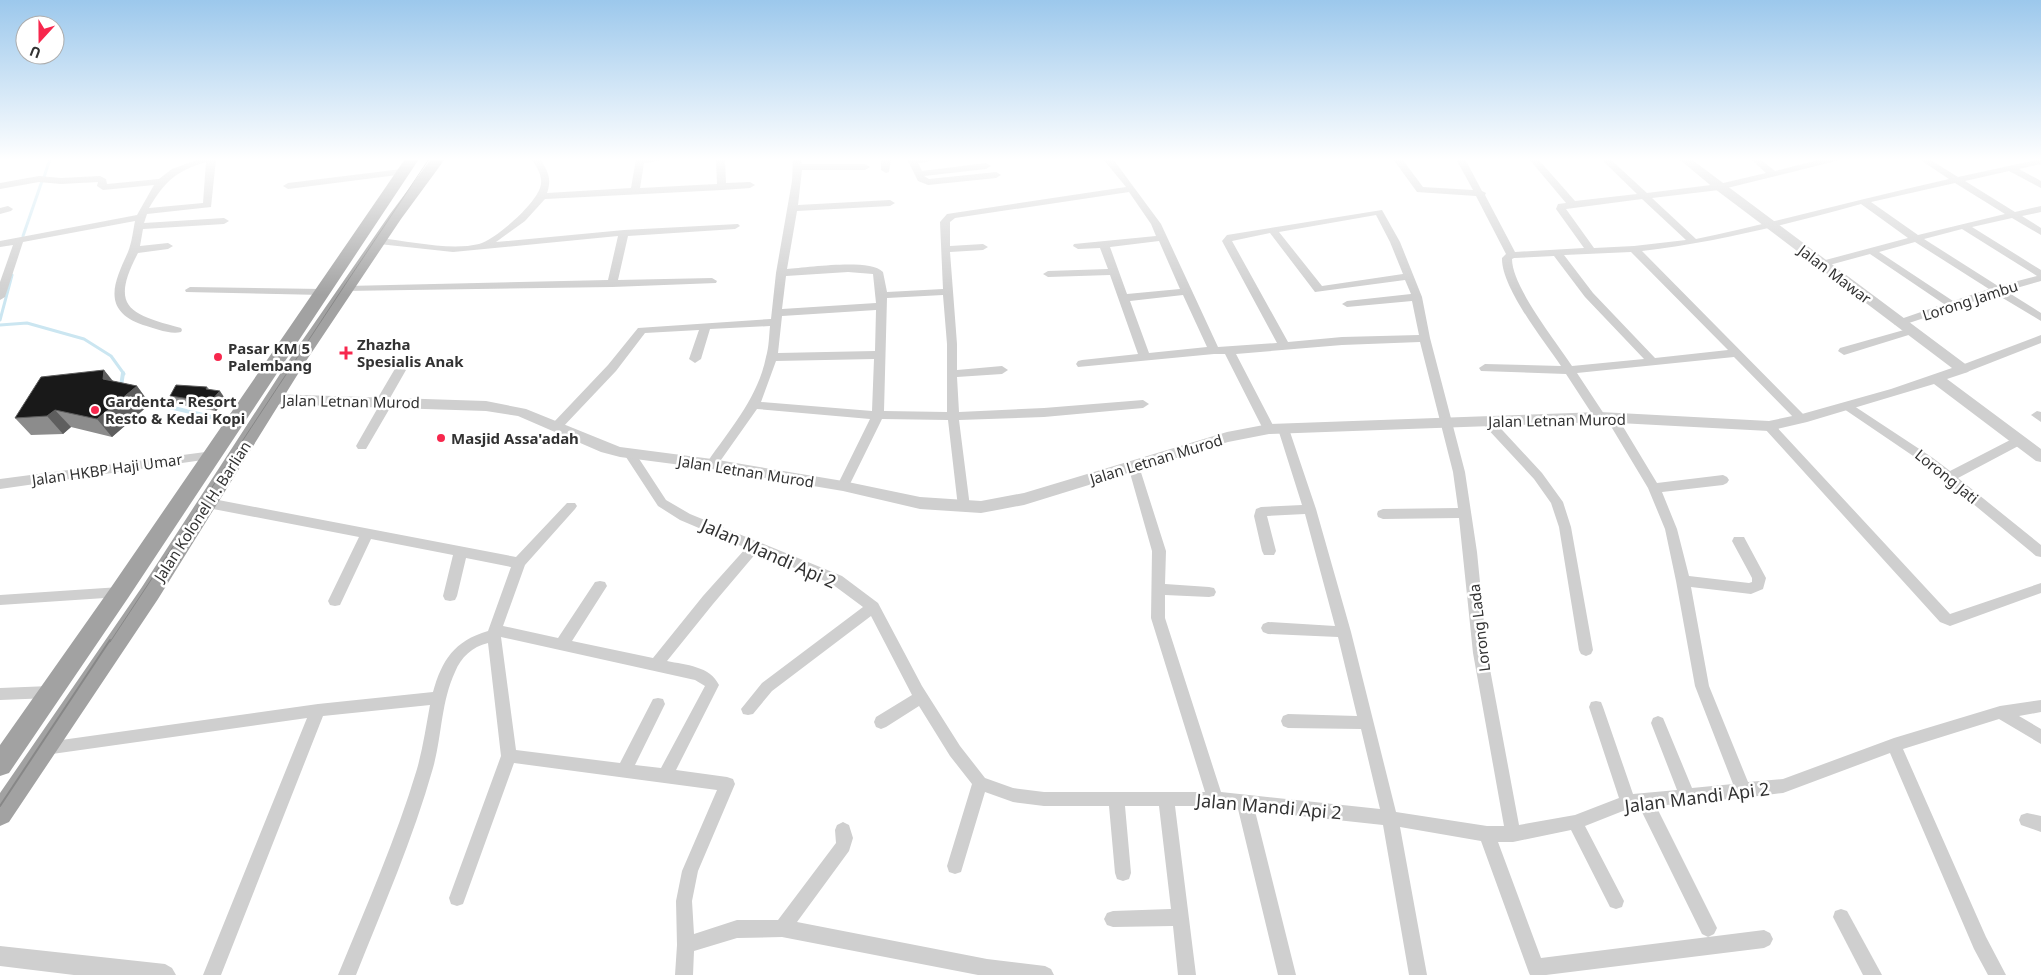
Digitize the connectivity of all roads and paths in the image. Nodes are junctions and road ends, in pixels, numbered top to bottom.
1 (148, 204) edge
2 (208, 204) edge
3 (380, 204) edge
4 (404, 204) edge
5 (534, 204) edge
6 (793, 204) edge
7 (861, 204) edge
8 (1031, 204) edge
9 (1142, 204) edge
10 (1487, 204) edge
11 (1569, 204) edge
12 (1653, 204) edge
13 (1742, 204) edge
14 (1850, 204) edge
15 (1868, 204) edge
16 (1997, 204) edge
17 (793, 208) junction
18 (2041, 209) edge
19 (2013, 214) junction
20 (372, 217) junction
21 (395, 217) junction
22 (141, 218) junction
23 (224, 221) dead end
24 (734, 226) dead end
25 (1771, 226) junction
26 (1963, 226) junction
27 (510, 229) junction
28 (1273, 230) junction
29 (2041, 232) edge
30 (624, 233) junction
31 (1163, 238) junction
32 (1915, 238) junction
33 (536, 240) junction
34 (19, 241) junction
35 (379, 241) junction
36 (1694, 242) junction
37 (0, 244) edge
38 (1104, 245) junction
39 (168, 246) dead end
40 (482, 246) junction
41 (1078, 246) dead end
42 (983, 247) dead end
43 (944, 249) junction
44 (1634, 249) junction
45 (134, 250) junction
46 (1870, 250) junction
47 (1591, 251) junction
48 (1558, 254) junction
49 (1512, 255) junction
50 (1822, 264) junction
51 (1114, 272) junction
52 (781, 273) junction
53 (1048, 274) dead end
54 (2041, 274) edge
55 (1408, 276) junction
56 (3, 278) edge
57 (2041, 278) edge
58 (712, 281) dead end
59 (612, 284) junction
60 (346, 289) junction
61 (190, 290) dead end
62 (1997, 290) junction
63 (1187, 291) junction
64 (323, 292) junction
65 (948, 292) junction
66 (0, 297) edge
67 (1124, 298) junction
68 (1417, 298) junction
69 (881, 301) junction
70 (1347, 304) dead end
71 (1953, 306) junction
72 (776, 318) junction
73 (2041, 318) edge
74 (1899, 323) junction
75 (705, 327) junction
76 (176, 330) dead end
77 (1911, 332) junction
78 (1425, 338) junction
79 (2038, 344) edge
80 (1284, 345) junction
81 (1214, 350) junction
82 (1229, 351) junction
83 (1844, 351) dead end
84 (1736, 352) junction
85 (879, 355) junction
86 (772, 357) junction
87 (1145, 358) junction
88 (695, 359) dead end
89 (1652, 361) junction
90 (1082, 364) dead end
91 (1485, 368) dead end
92 (1963, 369) junction
93 (400, 370) dead end
94 (1002, 370) dead end
95 (1570, 370) junction
96 (951, 374) junction
97 (1936, 378) junction
98 (272, 400) junction
99 (385, 401) junction
100 (754, 404) junction
101 (1144, 404) dead end
102 (1848, 406) junction
103 (878, 415) junction
104 (953, 416) junction
105 (1606, 418) junction
106 (1802, 419) junction
107 (1447, 422) junction
108 (1488, 422) junction
109 (557, 426) junction
110 (1769, 426) junction
111 (1276, 429) junction
112 (2020, 440) junction
113 (362, 446) dead end
114 (2039, 452) edge
115 (630, 454) junction
116 (213, 455) junction
117 (712, 464) junction
118 (1134, 466) junction
119 (1949, 476) junction
120 (1722, 480) dead end
121 (0, 484) edge
122 (843, 486) junction
123 (1654, 488) junction
124 (208, 503) junction
125 (571, 506) dead end
126 (964, 506) junction
127 (1310, 509) junction
128 (1465, 513) junction
129 (1384, 514) dead end
130 (366, 535) junction
131 (1739, 541) dead end
132 (756, 545) junction
133 (461, 551) junction
134 (1269, 551) dead end
135 (2041, 552) edge
136 (519, 563) junction
137 (1683, 581) junction
138 (600, 586) dead end
139 (2041, 588) edge
140 (1158, 589) junction
141 (120, 592) junction
142 (1210, 592) dead end
143 (450, 596) dead end
144 (0, 600) edge
145 (335, 601) dead end
146 (873, 607) junction
147 (1268, 628) dead end
148 (1344, 632) junction
149 (494, 633) junction
150 (561, 645) junction
151 (1586, 650) dead end
152 (656, 665) junction
153 (50, 692) junction
154 (0, 694) edge
155 (440, 698) junction
156 (922, 698) junction
157 (658, 704) dead end
158 (2041, 706) edge
159 (1596, 707) dead end
160 (748, 709) dead end
161 (318, 710) junction
162 (2000, 712) junction
163 (1288, 721) dead end
164 (881, 722) dead end
165 (1366, 723) junction
166 (1658, 723) dead end
167 (2041, 737) edge
168 (1894, 745) junction
169 (45, 748) junction
170 (508, 756) junction
171 (0, 765) edge
172 (624, 771) junction
173 (665, 776) junction
174 (980, 783) junction
175 (1744, 792) junction
176 (1688, 797) junction
177 (1215, 799) junction
178 (1116, 800) junction
179 (1166, 800) junction
180 (1646, 801) junction
181 (1628, 802) junction
182 (1245, 803) junction
183 (0, 814) edge
184 (1390, 818) junction
185 (1575, 822) junction
186 (843, 830) dead end
187 (1487, 834) junction
188 (1513, 834) junction
189 (955, 866) dead end
190 (1123, 873) dead end
191 (458, 898) dead end
192 (1616, 901) dead end
193 (1180, 917) junction
194 (1841, 917) dead end
195 (1113, 919) dead end
196 (782, 928) junction
197 (1708, 928) dead end
198 (1764, 939) dead end
199 (686, 945) junction
200 (0, 956) edge
201 (1537, 971) edge
202 (165, 975) edge
203 (212, 975) edge
204 (347, 975) edge
205 (684, 975) edge
206 (1045, 975) edge
207 (1187, 975) edge
208 (1287, 975) edge
209 (1418, 975) edge
210 (1874, 975) edge
211 (1997, 975) edge

1 - 22 street
2 - 22 street
3 - 20 highway
4 - 21 highway, Jalan Kolonel H. Barlian
5 - 27 street
6 - 17 street
7 - 17 street
8 - 43 street
9 - 31 street
10 - 49 street
11 - 47 street
12 - 36 street
13 - 25 street, Jalan Mawar
14 - 25 street
15 - 32 street
16 - 19 street
17 - 52 street
18 - 19 street
19 - 26 street
19 - 29 street
20 - 21 highway
20 - 64 highway
21 - 35 highway, Jalan Kolonel H. Barlian
22 - 23 street
22 - 34 street
22 - 45 street
24 - 30 street
25 - 36 street
25 - 50 street, Jalan Mawar
26 - 32 street
26 - 54 street
27 - 33 street
27 - 40 street
28 - 55 street
28 - 55 street, Lorong Lada
28 - 80 street
30 - 33 street
30 - 59 street
31 - 38 street
31 - 63 street
32 - 46 street
32 - 62 street
33 - 40 street
34 - 37 street
34 - 56 street
35 - 40 street
35 - 60 highway, Jalan Kolonel H. Barlian
36 - 44 street
38 - 41 street
38 - 51 street
39 - 45 street
42 - 43 street
43 - 65 street
44 - 47 street
44 - 84 street
45 - 76 street
46 - 50 street
46 - 71 street
47 - 48 street
48 - 49 street
48 - 89 street
49 - 95 street
50 - 74 street, Jalan Mawar
51 - 53 street
51 - 67 street
52 - 69 street
52 - 72 street
55 - 68 street, Lorong Lada
56 - 66 street
57 - 62 street, Lorong Jambu
58 - 59 street
59 - 60 street
60 - 98 highway, Jalan Kolonel H. Barlian
61 - 64 street
62 - 71 street, Lorong Jambu
62 - 73 street
63 - 67 street
63 - 81 street
64 - 116 highway
65 - 69 street
65 - 96 street
67 - 87 street
68 - 70 street
68 - 78 street, Lorong Lada
69 - 72 street
69 - 85 street
71 - 74 street, Lorong Jambu
72 - 75 street
72 - 86 street
74 - 77 street, Jalan Mawar
75 - 88 street
75 - 109 street
77 - 83 street
77 - 92 street, Jalan Mawar
78 - 80 street
78 - 107 street, Lorong Lada
79 - 92 street, Jalan Letnan Murod
80 - 82 street
81 - 82 street
81 - 87 street
82 - 111 street
84 - 89 street
84 - 106 street
85 - 86 street
85 - 103 street
86 - 100 street
87 - 90 street
89 - 95 street
91 - 95 street
92 - 97 street, Jalan Letnan Murod
93 - 99 street
94 - 96 street
95 - 105 street
96 - 104 street
97 - 102 street, Jalan Letnan Murod
97 - 112 street
98 - 99 street, Jalan Letnan Murod
98 - 124 highway, Jalan Kolonel H. Barlian
99 - 109 street, Jalan Letnan Murod
99 - 113 street
100 - 103 street
100 - 117 street
101 - 104 street
102 - 106 street, Jalan Letnan Murod
102 - 119 street, Lorong Jati
103 - 104 street
103 - 122 street
104 - 126 street
105 - 108 street, Jalan Letnan Murod
105 - 110 street, Jalan Letnan Murod
105 - 123 street
106 - 110 street, Jalan Letnan Murod
107 - 108 street, Jalan Letnan Murod
107 - 111 street, Jalan Letnan Murod
107 - 128 street, Lorong Lada
108 - 151 street
109 - 115 street, Jalan Letnan Murod
110 - 139 street
111 - 118 street, Jalan Letnan Murod
111 - 127 street
112 - 114 street
112 - 119 street
115 - 117 street, Jalan Letnan Murod
115 - 132 street, Jalan Mandi Api 2
116 - 121 street, Jalan HKBP Haji Umar
116 - 141 highway
117 - 122 street, Jalan Letnan Murod
118 - 126 street, Jalan Letnan Murod
118 - 140 street
119 - 135 street, Lorong Jati
120 - 123 street
122 - 126 street, Jalan Letnan Murod
123 - 137 street
124 - 130 street
124 - 169 highway, Jalan Kolonel H. Barlian
125 - 136 street
127 - 134 street
127 - 148 street
128 - 129 street
128 - 188 street, Lorong Lada
130 - 133 street
130 - 145 street
131 - 137 street
132 - 146 street, Jalan Mandi Api 2
132 - 152 street
133 - 136 street
133 - 143 street
136 - 149 street
137 - 175 street
138 - 150 street
140 - 142 street
140 - 177 street
141 - 144 street
141 - 153 highway
146 - 156 street, Jalan Mandi Api 2
146 - 160 street
147 - 148 street
148 - 165 street
149 - 150 street
149 - 155 street
149 - 170 street
150 - 152 street
152 - 173 street
153 - 154 street
153 - 171 highway
155 - 161 street
155 - 204 street
156 - 164 street
156 - 174 street, Jalan Mandi Api 2
157 - 172 street
158 - 162 street, Jalan Mandi Api 2
159 - 181 street
161 - 169 street
161 - 203 street
162 - 167 street
162 - 168 street, Jalan Mandi Api 2
163 - 165 street
165 - 184 street
166 - 176 street
168 - 175 street, Jalan Mandi Api 2
168 - 211 street
169 - 183 highway, Jalan Kolonel H. Barlian
170 - 172 street
170 - 191 street
172 - 173 street
173 - 199 street
174 - 178 street, Jalan Mandi Api 2
174 - 189 street
175 - 176 street, Jalan Mandi Api 2
176 - 180 street, Jalan Mandi Api 2
177 - 179 street, Jalan Mandi Api 2
177 - 182 street, Jalan Mandi Api 2
178 - 179 street, Jalan Mandi Api 2
178 - 190 street
179 - 193 street
180 - 181 street, Jalan Mandi Api 2
180 - 197 street
181 - 185 street, Jalan Mandi Api 2
182 - 184 street, Jalan Mandi Api 2
182 - 208 street
184 - 187 street, Jalan Mandi Api 2
184 - 209 street
185 - 188 street, Jalan Mandi Api 2
185 - 192 street
186 - 196 street
187 - 188 street, Jalan Mandi Api 2
187 - 201 street
193 - 195 street
193 - 207 street
194 - 210 street
196 - 199 street
196 - 206 street
198 - 201 street
199 - 205 street
200 - 202 street

